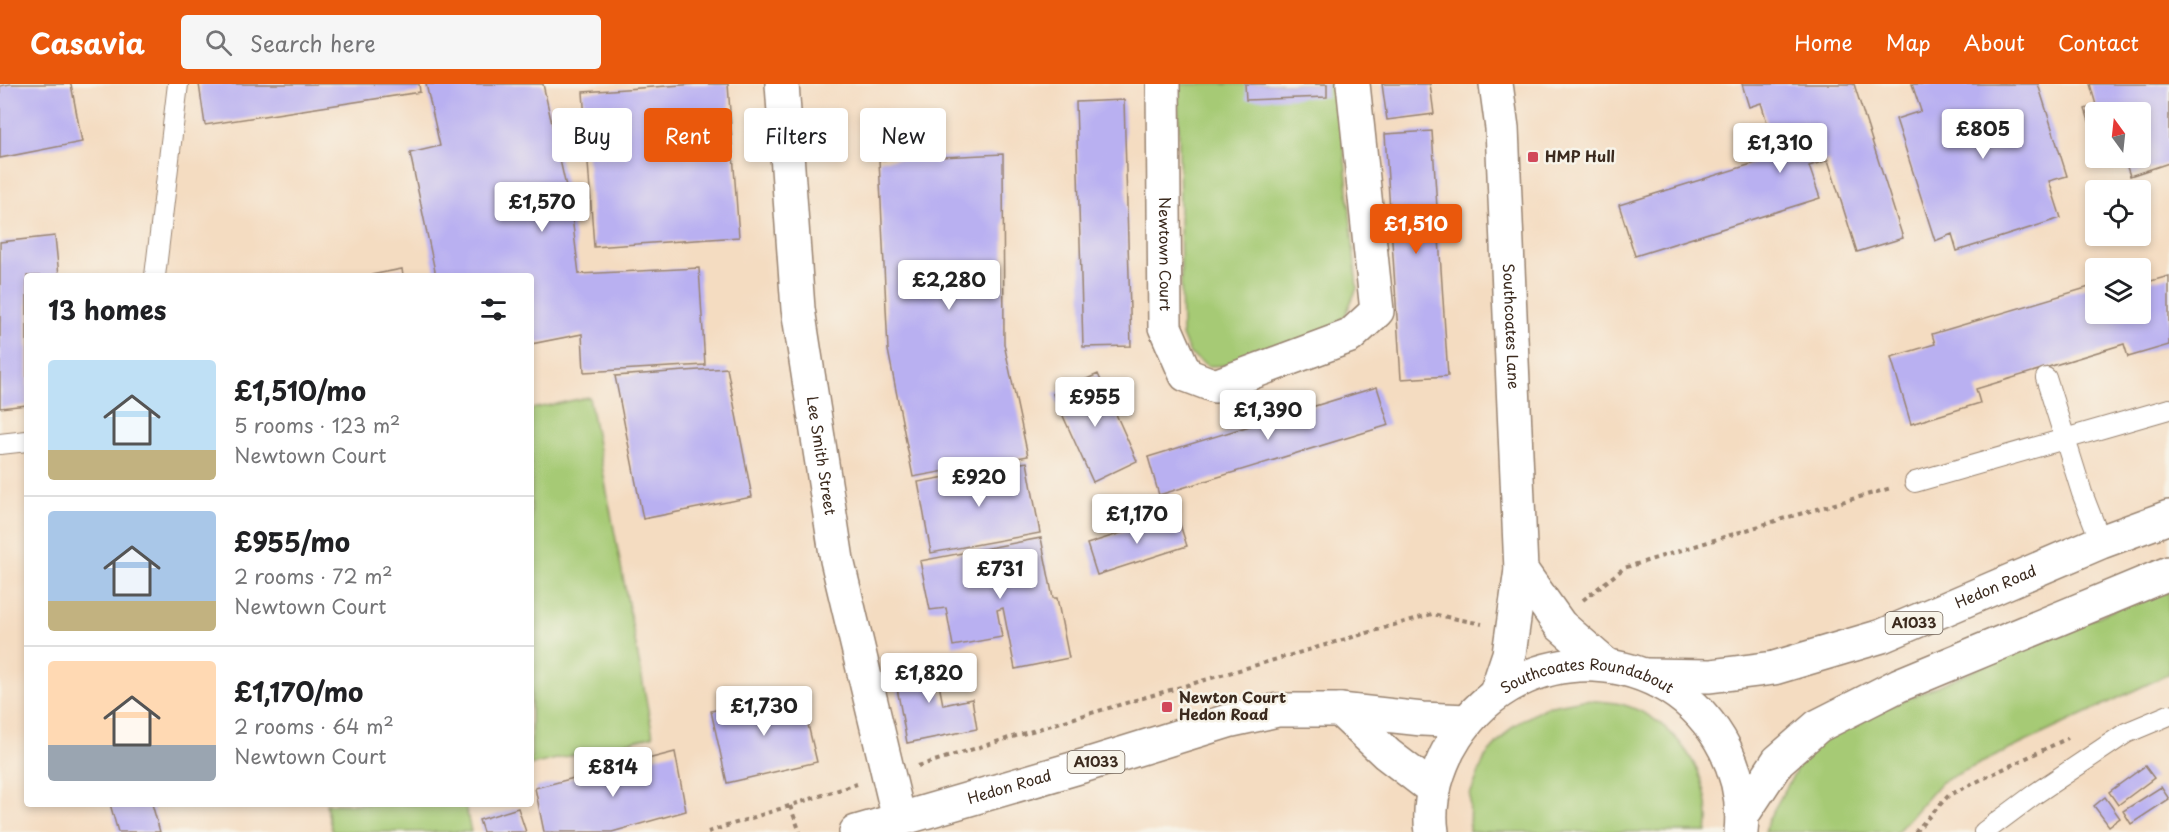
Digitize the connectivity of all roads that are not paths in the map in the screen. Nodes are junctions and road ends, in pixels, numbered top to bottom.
1 (178, 84) edge
2 (782, 84) edge
3 (1163, 84) edge
4 (1353, 84) edge
5 (1496, 84) edge
6 (155, 273) edge
7 (2046, 378) dead end
8 (2169, 410) edge
9 (2065, 439) junction
10 (24, 441) edge
11 (0, 444) edge
12 (1915, 482) road end
13 (2169, 517) edge
14 (2101, 542) junction
15 (1521, 570) junction
16 (2169, 573) edge
17 (1606, 665) junction
18 (1645, 675) junction
19 (1496, 693) junction
20 (1340, 710) junction
21 (2169, 715) edge
22 (1467, 721) junction
23 (1434, 790) junction
24 (899, 819) junction
25 (1742, 823) edge
26 (856, 832) edge
27 (1432, 832) edge
28 (1984, 832) edge

1 - 6 lane
2 - 24 main road, Lee Smith Street
3 - 4 main road, Newtown Court
5 - 15 main road, Southcoates Lane
7 - 9 lane
8 - 9 lane
9 - 12 lane
9 - 14 lane
10 - 11 lane
13 - 14 main road, Hedon Road / A1033
14 - 18 main road, Hedon Road / A1033
15 - 17 main road
15 - 19 main road, Southcoates Lane
16 - 25 main road, A1033
17 - 18 main road, Southcoates Roundabout / A1033
17 - 19 main road, Southcoates Roundabout / A1033
18 - 25 main road, Southcoates Roundabout / A1033
19 - 22 main road, Southcoates Roundabout / A1033
20 - 22 main road, A1033
20 - 23 main road
20 - 24 main road, Hedon Road / A1033
21 - 28 lane
22 - 23 main road, Southcoates Roundabout / A1033
23 - 27 main road, Southcoates Roundabout / A1033
24 - 26 main road, Hedon Road / A1033

